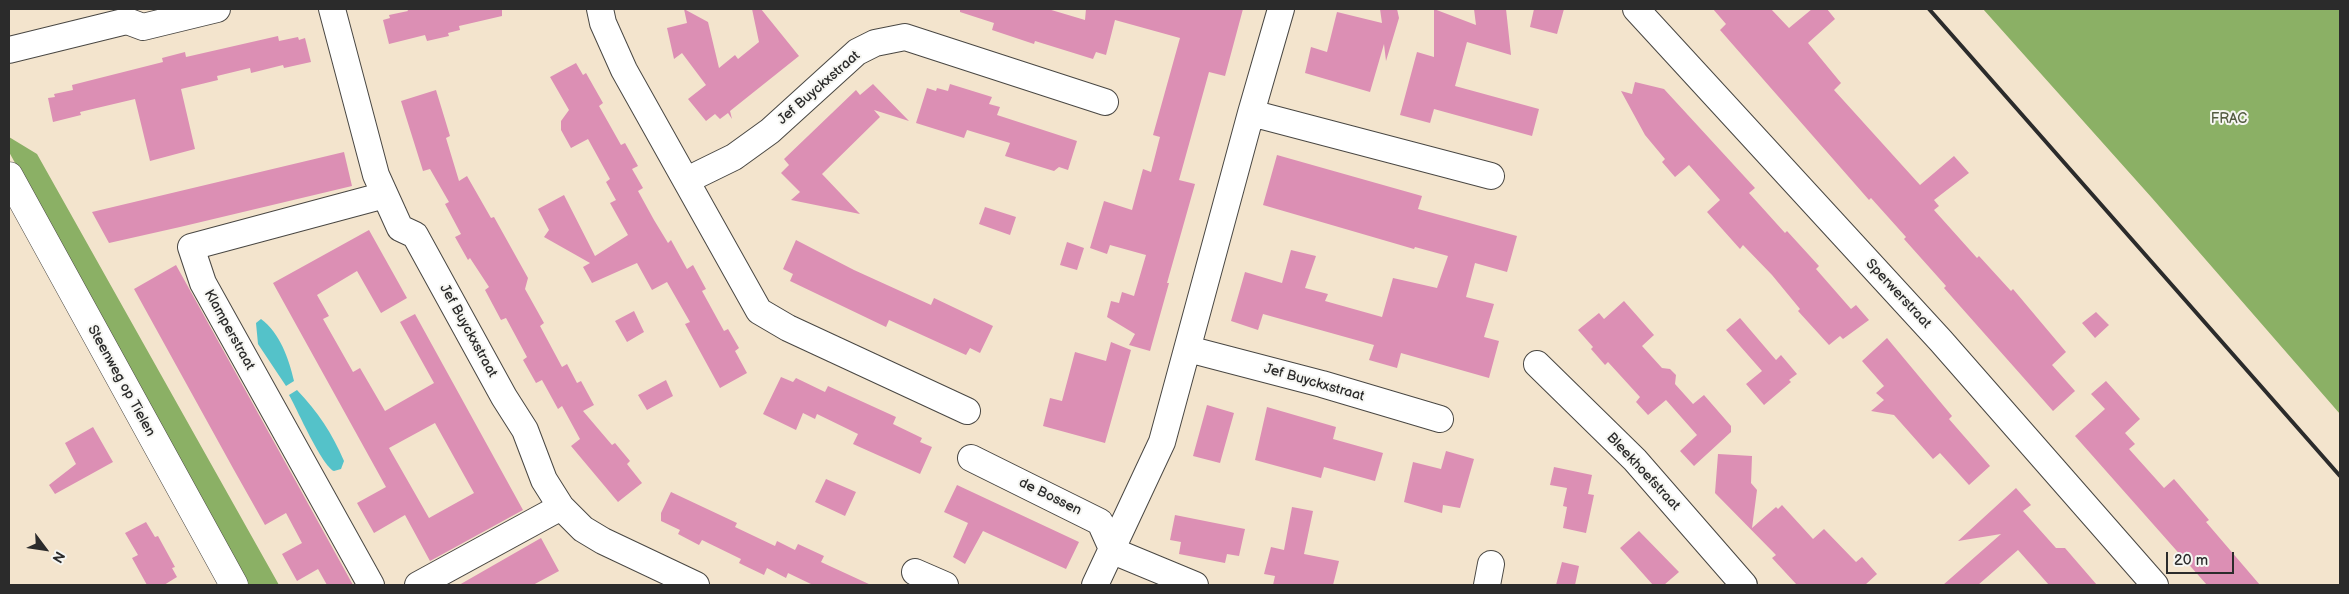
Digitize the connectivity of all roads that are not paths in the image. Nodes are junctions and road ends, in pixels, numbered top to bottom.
1 (217, 9) edge
2 (332, 9) edge
3 (600, 9) edge
4 (1281, 9) edge
5 (1636, 9) edge
6 (9, 50) edge
7 (1105, 102) dead end
8 (1251, 113) junction
9 (9, 176) edge
10 (1491, 176) dead end
11 (686, 180) junction
12 (385, 195) junction
13 (1188, 349) junction
14 (1537, 364) dead end
15 (967, 411) dead end
16 (1440, 420) dead end
17 (971, 458) dead end
18 (560, 507) junction
19 (1113, 551) junction
20 (915, 572) dead end
21 (234, 585) edge
22 (371, 585) edge
23 (418, 585) edge
24 (696, 585) edge
25 (945, 585) edge
26 (1095, 585) edge
27 (1195, 585) edge
28 (1744, 585) edge
29 (2154, 585) edge

1 - 6 street
2 - 12 street, Jef Buyckxstraat
3 - 11 street
4 - 8 street
5 - 29 street, Sperwerstraat
7 - 11 street, Jef Buyckxstraat
8 - 10 street
8 - 13 street
9 - 21 street, Steenweg op Tielen
11 - 15 street
12 - 18 street, Jef Buyckxstraat
12 - 22 street, Klamperstraat
13 - 16 street, Jef Buyckxstraat
13 - 19 street
14 - 28 street, Bleekhoefstraat
17 - 19 street, de Bossen
18 - 23 street
18 - 24 street, Jef Buyckxstraat
19 - 26 street
19 - 27 street
20 - 25 street

